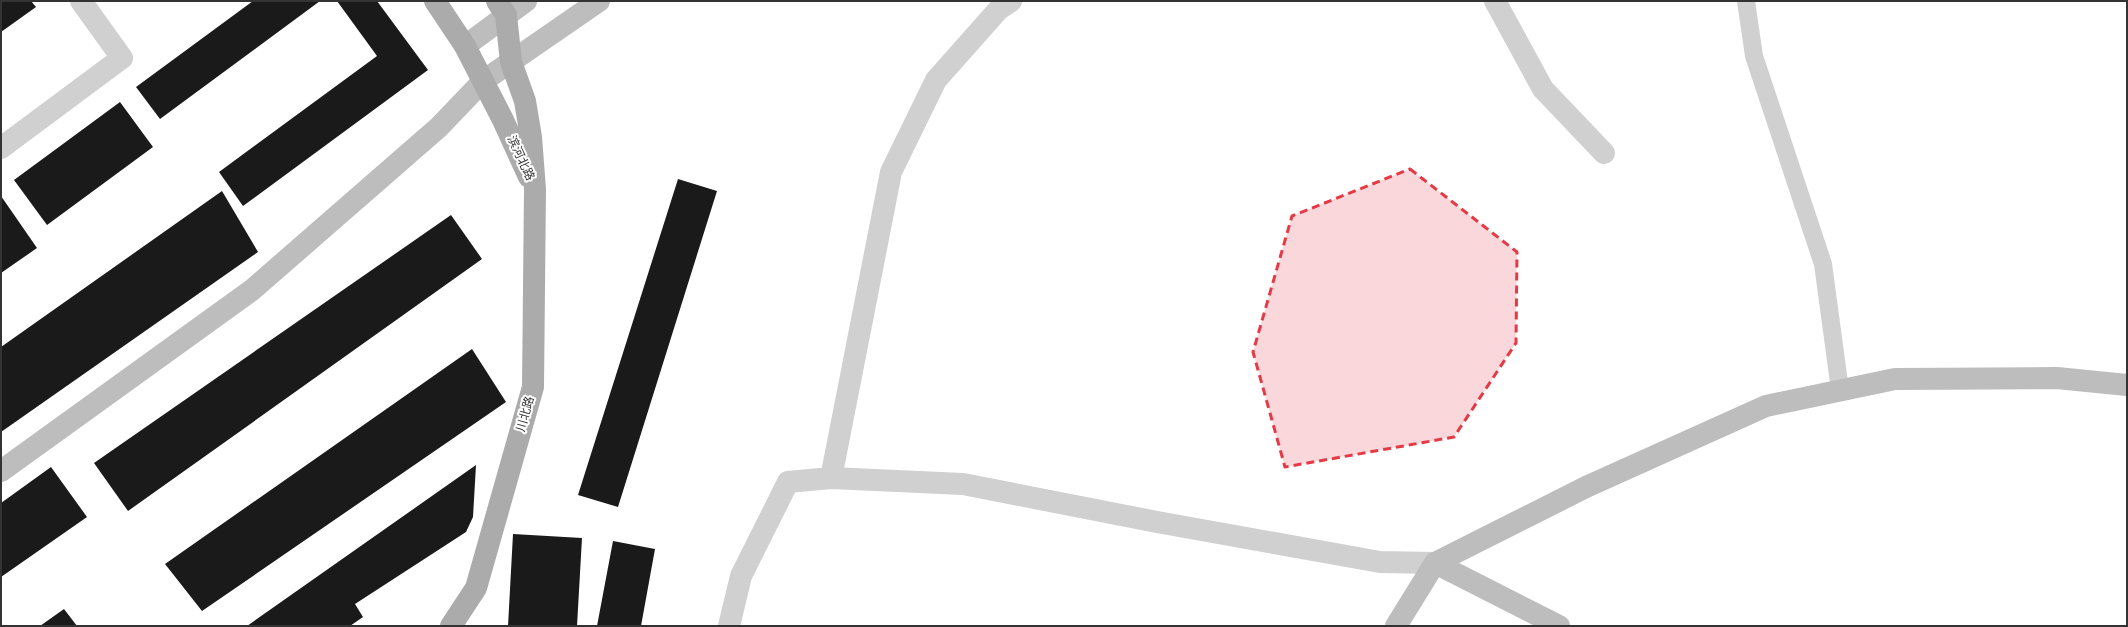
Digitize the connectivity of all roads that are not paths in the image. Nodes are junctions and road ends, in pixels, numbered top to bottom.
1 (81, 1) edge
2 (435, 1) edge
3 (526, 1) edge
4 (599, 1) edge
5 (1011, 1) edge
6 (1495, 1) edge
7 (1746, 1) edge
8 (501, 8) edge
9 (465, 46) junction
10 (511, 62) junction
11 (483, 82) junction
12 (1, 148) edge
13 (1604, 153) dead end
14 (535, 189) junction
15 (2127, 386) edge
16 (1840, 390) junction
17 (1, 471) edge
18 (831, 478) junction
19 (1435, 563) junction
20 (451, 626) edge
21 (729, 626) edge
22 (1396, 626) edge
23 (1559, 626) edge

1 - 12 street
2 - 9 main road, 滨河北路
3 - 8 main road
4 - 10 main road
5 - 18 street
6 - 13 street
7 - 16 lane
8 - 9 main road
8 - 10 main road, 滨河北路
9 - 11 main road, 滨河北路
10 - 11 main road
10 - 14 main road, 滨河北路
11 - 14 main road, 滨河北路
11 - 17 main road
14 - 20 main road, 川北路
15 - 16 main road
16 - 19 main road
18 - 19 street
18 - 21 street
19 - 22 main road
19 - 23 main road

